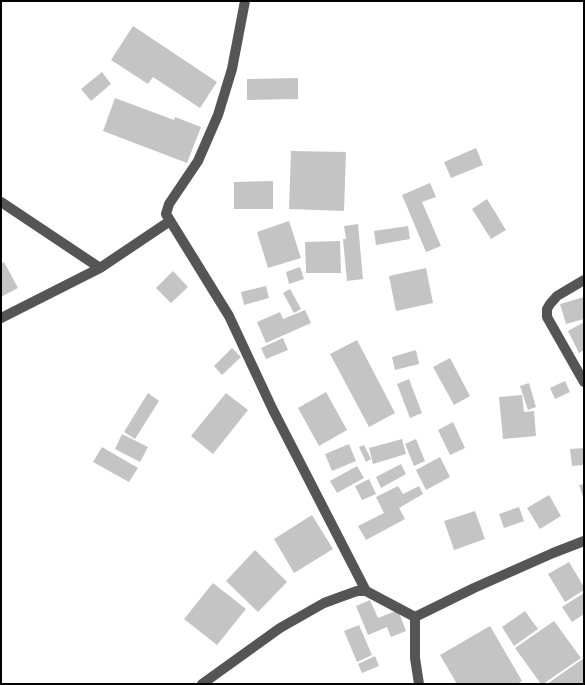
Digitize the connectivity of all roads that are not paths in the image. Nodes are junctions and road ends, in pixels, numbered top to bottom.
1 (245, 1) edge
2 (1, 202) edge
3 (170, 221) junction
4 (100, 268) junction
5 (584, 280) edge
6 (1, 318) edge
7 (584, 382) edge
8 (584, 541) edge
9 (366, 591) junction
10 (415, 617) junction
11 (202, 684) edge
12 (419, 684) edge

1 - 3 street
2 - 4 street
3 - 4 street
3 - 9 street
4 - 6 street
5 - 7 street
8 - 10 street
9 - 10 street
9 - 11 street
10 - 12 street

